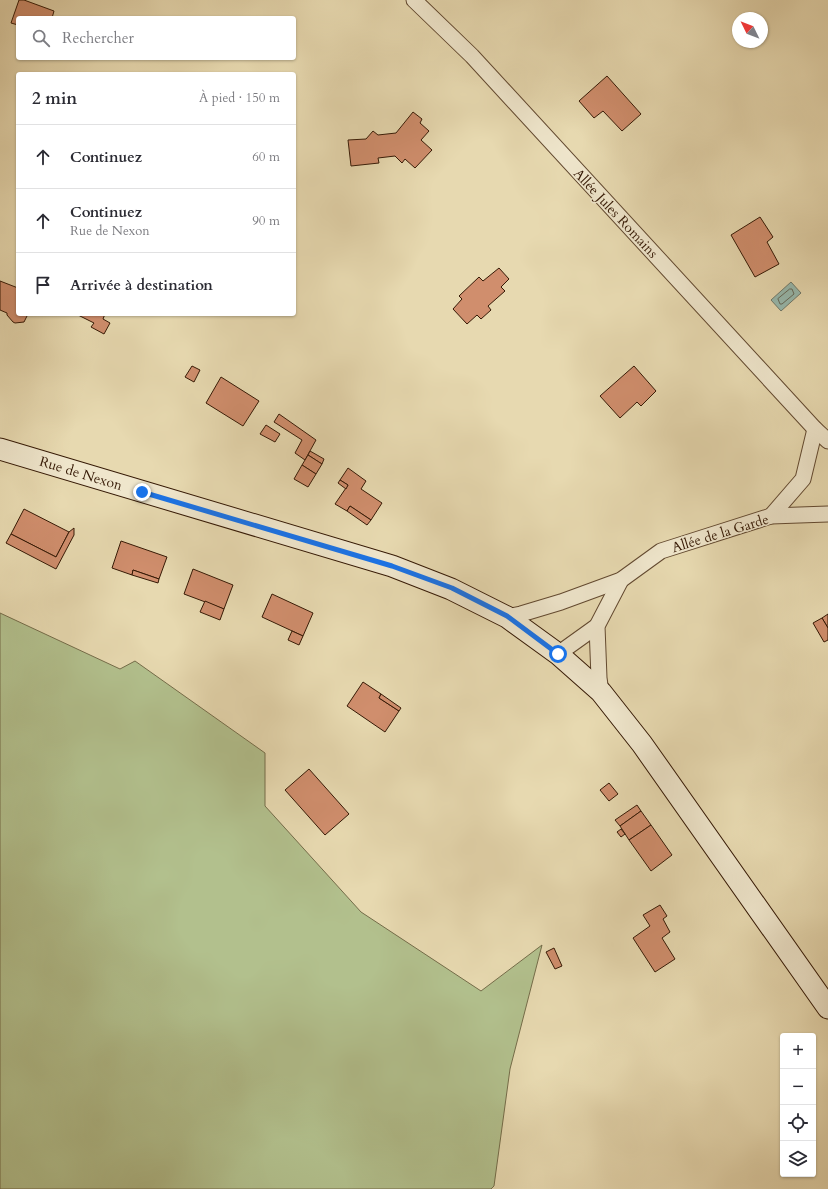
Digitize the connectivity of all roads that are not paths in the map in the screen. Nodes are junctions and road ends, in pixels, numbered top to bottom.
1 (414, 0) edge
2 (815, 429) junction
3 (828, 441) edge
4 (0, 449) edge
5 (828, 514) edge
6 (770, 516) junction
7 (621, 580) junction
8 (507, 616) junction
9 (597, 626) junction
10 (558, 654) junction
11 (602, 692) junction
12 (828, 1008) edge

1 - 2 street, Allée Jules Romains
2 - 3 street, Allée Jules Romains
2 - 6 street
4 - 8 main road, Rue de Nexon
5 - 6 street, Allée de la Garde
6 - 7 street, Allée de la Garde
7 - 8 street, Allée de la Garde
7 - 9 street, Allée de la Garde
8 - 10 main road, Rue de Nexon
9 - 10 street, Allée de la Garde
9 - 11 street, Allée de la Garde
10 - 11 main road, Rue de Nexon
11 - 12 main road, Rue de Nexon

